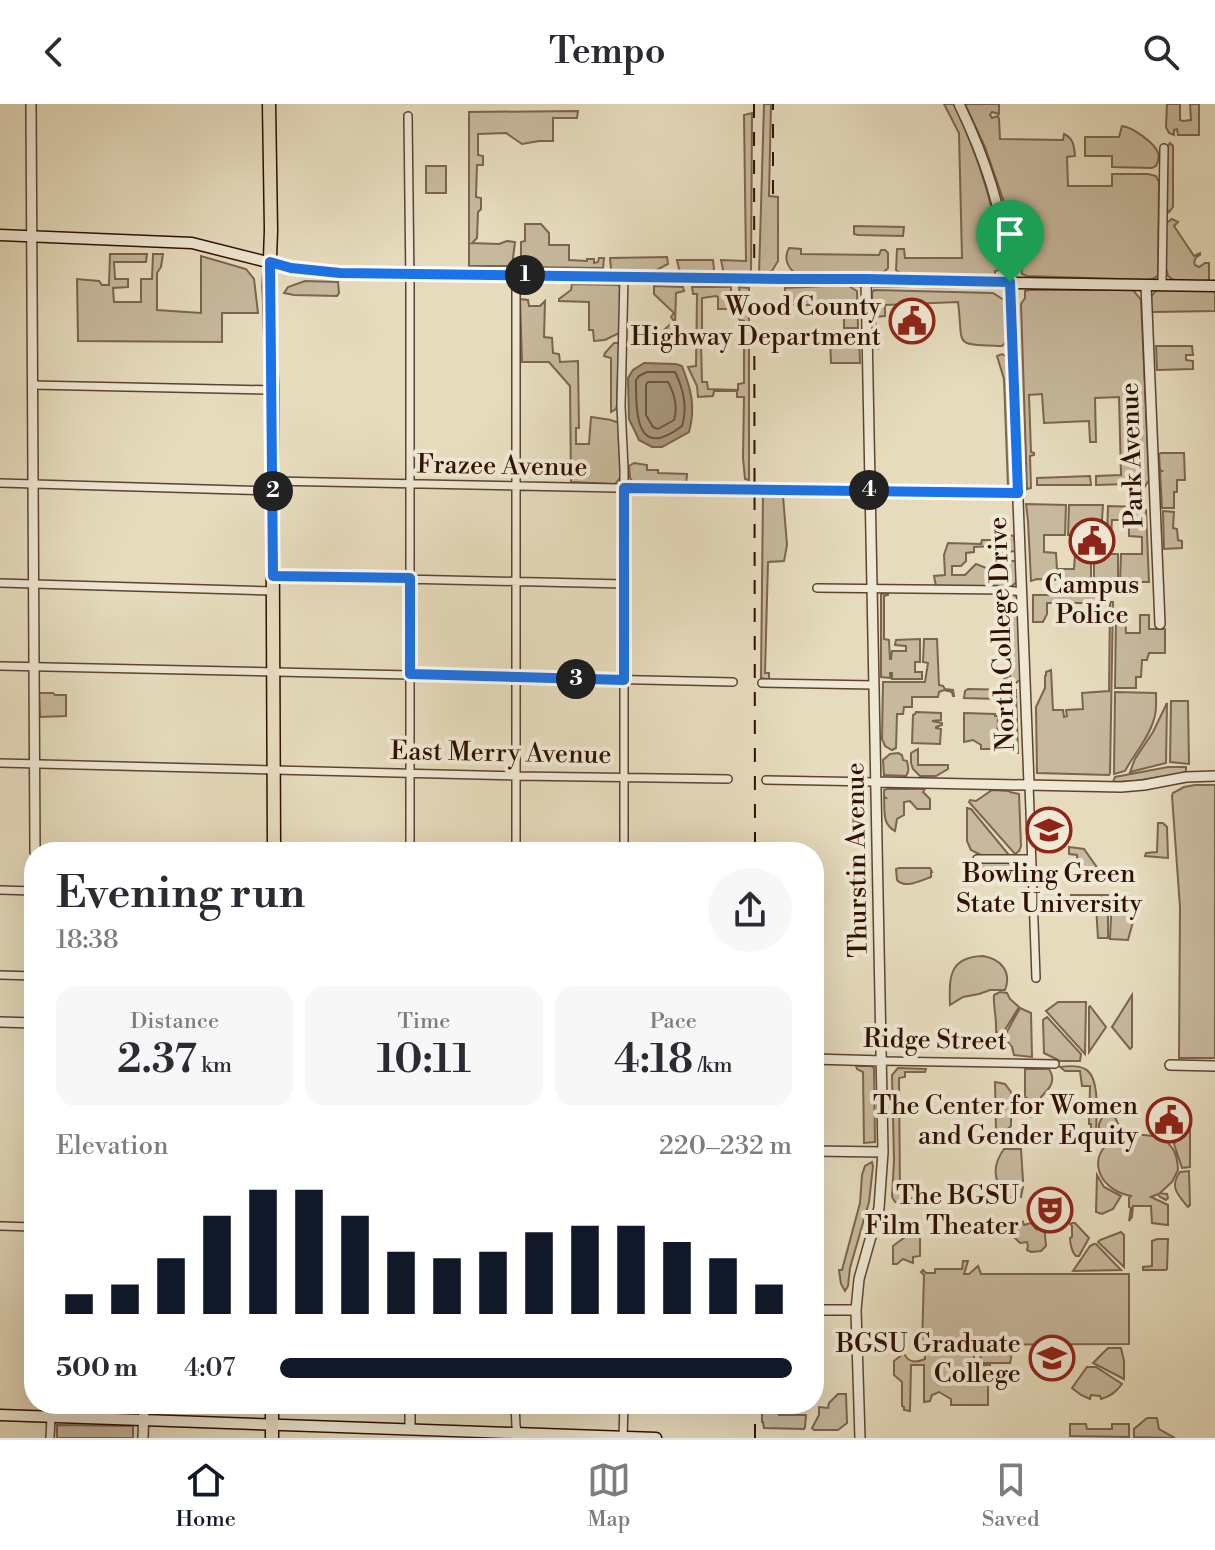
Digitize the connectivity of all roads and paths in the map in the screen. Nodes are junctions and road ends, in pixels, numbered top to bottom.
1 (31, 104) edge
2 (269, 104) edge
3 (959, 104) edge
4 (408, 116) dead end
5 (1164, 148) dead end
6 (0, 235) edge
7 (31, 235) junction
8 (270, 262) junction
9 (410, 274) junction
10 (516, 275) junction
11 (624, 277) junction
12 (866, 279) junction
13 (1010, 282) junction
14 (1146, 285) junction
15 (1162, 285) junction
16 (1215, 286) edge
17 (32, 385) junction
18 (272, 390) junction
19 (0, 483) edge
20 (410, 483) junction
21 (33, 484) junction
22 (272, 486) junction
23 (516, 486) junction
24 (624, 488) junction
25 (870, 490) junction
26 (1018, 493) junction
27 (273, 576) junction
28 (410, 578) junction
29 (516, 580) junction
30 (0, 583) edge
31 (34, 584) junction
32 (624, 584) junction
33 (817, 588) dead end
34 (872, 589) junction
35 (273, 591) junction
36 (1021, 592) junction
37 (1160, 624) dead end
38 (0, 666) edge
39 (34, 668) junction
40 (272, 673) junction
41 (410, 674) junction
42 (517, 678) junction
43 (624, 680) junction
44 (733, 682) dead end
45 (762, 683) dead end
46 (874, 685) junction
47 (0, 763) edge
48 (35, 764) junction
49 (274, 769) junction
50 (410, 772) junction
51 (517, 776) junction
52 (1215, 776) edge
53 (624, 777) junction
54 (728, 779) dead end
55 (766, 780) dead end
56 (876, 782) junction
57 (1029, 784) junction
58 (35, 842) edge
59 (274, 842) edge
60 (410, 842) edge
61 (516, 842) edge
62 (624, 842) edge
63 (977, 859) dead end
64 (1031, 859) junction
65 (0, 890) edge
66 (24, 891) edge
67 (0, 975) edge
68 (24, 976) edge
69 (1036, 978) dead end
70 (0, 1022) edge
71 (24, 1023) edge
72 (824, 1059) edge
73 (882, 1061) junction
74 (1055, 1064) dead end
75 (1170, 1065) dead end
76 (1215, 1066) edge
77 (824, 1151) edge
78 (883, 1152) junction
79 (0, 1226) edge
80 (24, 1227) edge
81 (824, 1310) edge
82 (856, 1310) junction
83 (144, 1414) edge
84 (516, 1414) edge
85 (624, 1414) edge
86 (0, 1415) edge
87 (36, 1417) joint
88 (51, 1418) junction
89 (144, 1420) junction
90 (272, 1432) edge
91 (410, 1433) edge
92 (518, 1435) edge
93 (50, 1438) edge
94 (143, 1438) edge
95 (623, 1438) edge
96 (656, 1438) edge
97 (860, 1438) edge

1 - 7 street
2 - 8 main road
3 - 13 street, North College Drive
4 - 9 street
5 - 15 street
6 - 7 main road
7 - 8 main road
7 - 17 street
8 - 9 main road
8 - 18 main road
9 - 10 main road
9 - 20 street
10 - 11 main road
10 - 23 street
11 - 12 main road
11 - 24 street
12 - 13 main road
12 - 25 street, Thurstin Avenue
13 - 14 main road
13 - 26 street, North College Drive
14 - 15 main road
14 - 37 street, Park Avenue
15 - 16 main road
17 - 18 street
17 - 21 street
18 - 22 main road
19 - 21 street, Frazee Avenue
20 - 22 street, Frazee Avenue
20 - 23 street, Frazee Avenue
20 - 28 street
21 - 22 street, Frazee Avenue
21 - 31 street
22 - 27 main road
23 - 24 street, Frazee Avenue
23 - 29 street
24 - 25 street, Frazee Avenue
24 - 32 street
25 - 26 street, Frazee Avenue
25 - 34 street, Thurstin Avenue
26 - 36 street, North College Drive
27 - 28 street
27 - 35 main road
28 - 29 street
28 - 41 street
29 - 32 street
29 - 42 street
30 - 31 street
31 - 35 street
31 - 39 street
32 - 43 street
33 - 34 street
34 - 36 street
34 - 46 street, Thurstin Avenue
35 - 40 main road
36 - 57 street, North College Drive
38 - 39 street
39 - 40 street
39 - 48 street
40 - 41 street
40 - 49 main road
41 - 42 street
41 - 50 street
42 - 43 street
42 - 51 street
43 - 44 street
43 - 53 street
45 - 46 street
46 - 56 street, Thurstin Avenue
47 - 48 street, East Merry Avenue
48 - 49 street, East Merry Avenue
48 - 58 street
49 - 50 street, East Merry Avenue
49 - 59 main road
50 - 51 street, East Merry Avenue
50 - 60 street
51 - 53 street, East Merry Avenue
51 - 61 street
52 - 57 street
53 - 54 street, East Merry Avenue
53 - 62 street
55 - 56 street
56 - 57 street
56 - 73 street, Thurstin Avenue
57 - 64 street, North College Drive
63 - 64 street
64 - 69 street, North College Drive
65 - 66 street
67 - 68 street
70 - 71 street
72 - 73 street, Ridge Street
73 - 74 street, Ridge Street
73 - 78 street, Thurstin Avenue
75 - 76 street
77 - 78 street
78 - 82 street, Thurstin Avenue
79 - 80 street
81 - 82 street
82 - 97 street, Thurstin Avenue
83 - 89 street
84 - 92 street
85 - 95 street
86 - 87 main road
87 - 88 main road
88 - 89 main road
88 - 93 street
89 - 90 main road
89 - 94 street
90 - 91 main road
91 - 92 main road
92 - 95 main road
95 - 96 main road

